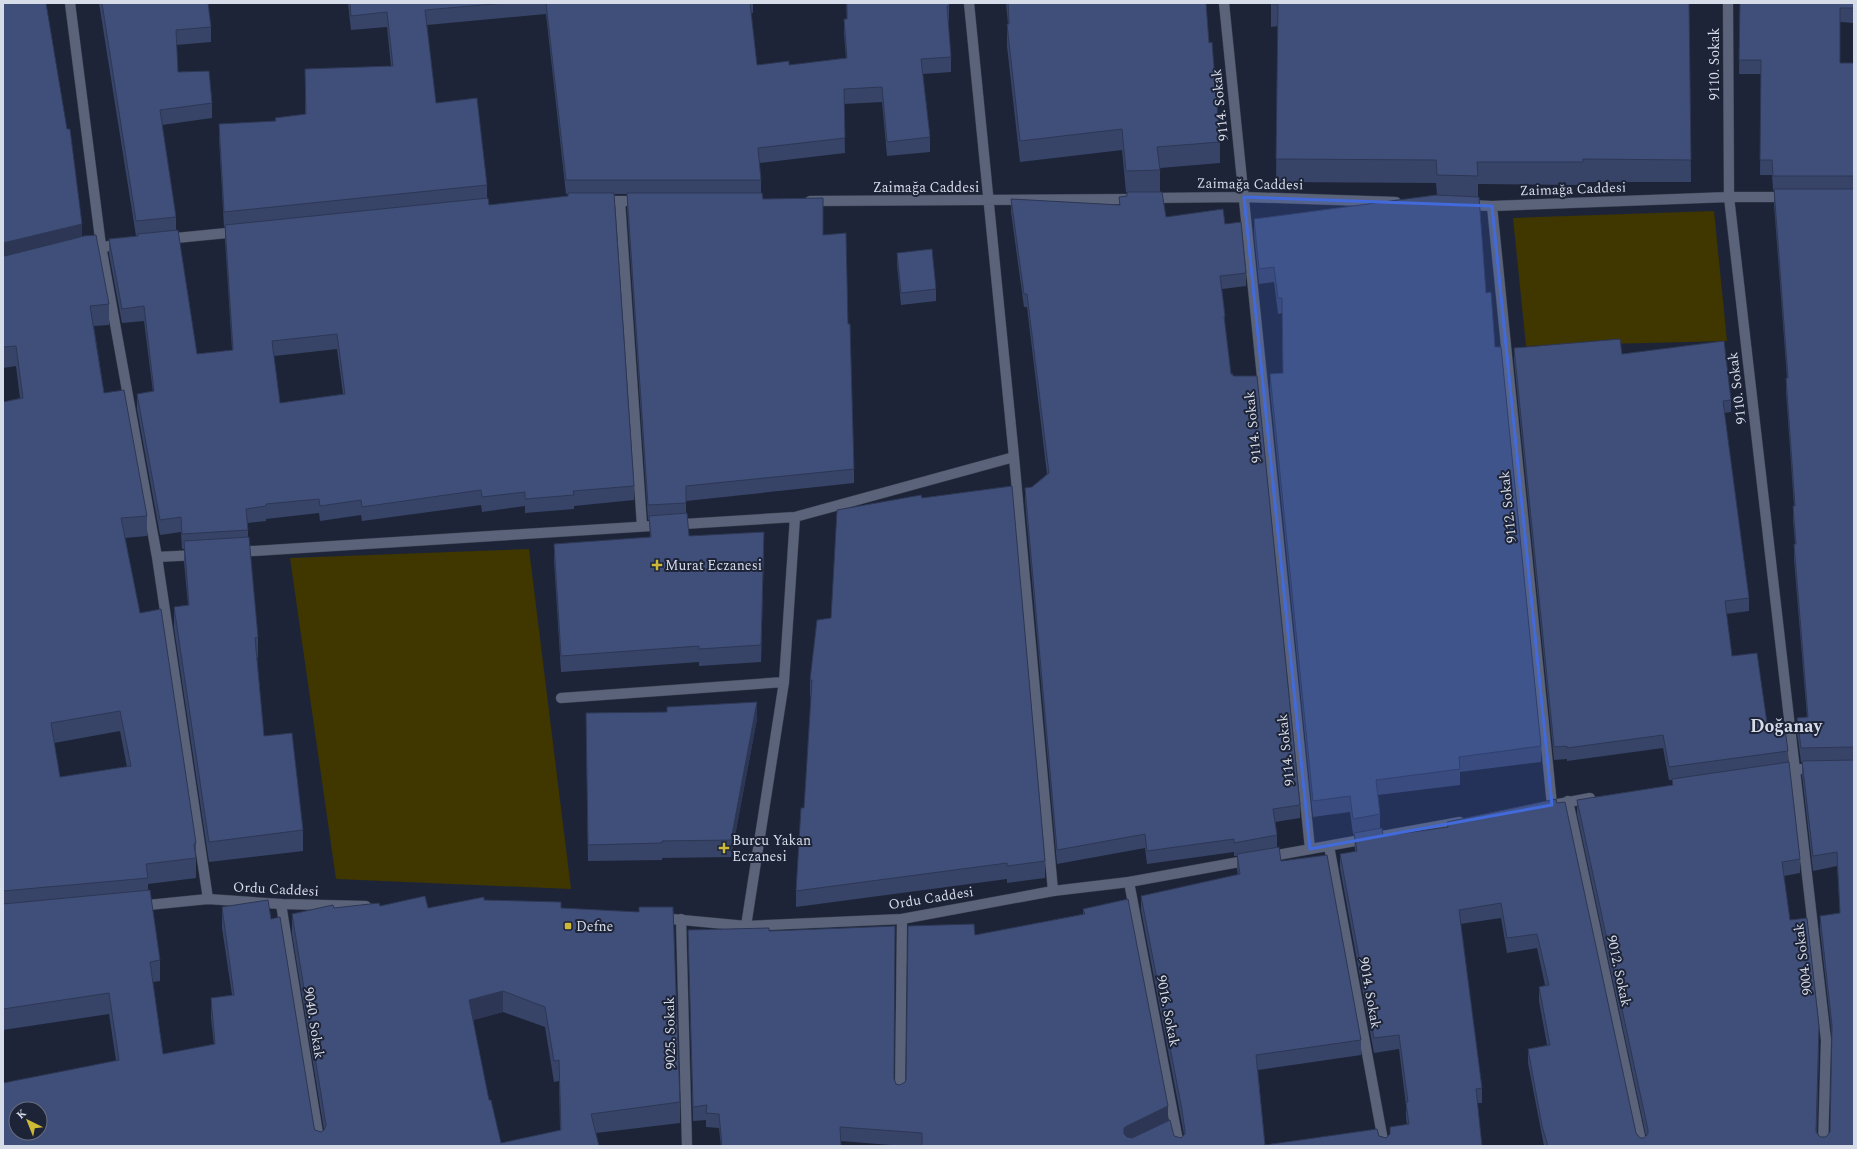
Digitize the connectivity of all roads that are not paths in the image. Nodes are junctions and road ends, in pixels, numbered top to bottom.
1 (70, 3) edge
2 (969, 3) edge
3 (1224, 3) edge
4 (1728, 3) edge
5 (1244, 197) junction
6 (1729, 197) junction
7 (1799, 197) edge
8 (589, 201) edge
9 (620, 201) junction
10 (651, 201) edge
11 (800, 201) edge
12 (988, 201) junction
13 (1407, 203) edge
14 (1461, 205) edge
15 (1492, 206) junction
16 (243, 231) edge
17 (156, 240) edge
18 (133, 242) edge
19 (101, 246) junction
20 (78, 251) edge
21 (1014, 457) junction
22 (796, 517) junction
23 (642, 526) junction
24 (229, 553) edge
25 (205, 554) edge
26 (157, 557) junction
27 (784, 682) junction
28 (561, 698) dead end
29 (1824, 768) edge
30 (1795, 769) junction
31 (1764, 773) edge
32 (1599, 797) edge
33 (1568, 802) junction
34 (1468, 820) edge
35 (1329, 846) junction
36 (1310, 849) junction
37 (1129, 882) junction
38 (1053, 891) junction
39 (208, 899) junction
40 (281, 904) junction
41 (129, 906) edge
42 (375, 907) edge
43 (650, 918) edge
44 (681, 919) junction
45 (902, 919) junction
46 (746, 926) junction
47 (900, 1093) edge
48 (1176, 1124) junction
49 (1162, 1130) edge
50 (320, 1146) edge
51 (687, 1146) edge
52 (1179, 1146) edge
53 (1384, 1146) edge
54 (1642, 1146) edge
55 (1823, 1146) edge

1 - 19 street
2 - 12 street
3 - 5 street, 9114. Sokak
4 - 6 street, 9110. Sokak
5 - 12 street, Zaimağa Caddesi
5 - 13 street, Zaimağa Caddesi
5 - 36 street, 9114. Sokak
6 - 7 street, Zaimağa Caddesi
6 - 15 street, Zaimağa Caddesi
6 - 30 street, 9110. Sokak
8 - 9 street
9 - 10 street
9 - 23 street
11 - 12 street, Zaimağa Caddesi
12 - 21 street
14 - 15 street, Zaimağa Caddesi
15 - 33 street, 9112. Sokak
16 - 17 street
18 - 19 street
19 - 20 street
19 - 26 street
21 - 22 street
21 - 38 street
22 - 23 street
22 - 27 street
23 - 24 street
25 - 26 street
26 - 39 street
27 - 28 street
27 - 46 street
29 - 30 street
30 - 31 street
30 - 55 street, 9004. Sokak
32 - 33 street
33 - 54 street, 9012. Sokak
34 - 35 street, Ordu Caddesi
35 - 36 street, Ordu Caddesi
35 - 53 street, 9014. Sokak
36 - 37 street, Ordu Caddesi
37 - 38 street, Ordu Caddesi
37 - 48 street, 9016. Sokak
38 - 45 street, Ordu Caddesi
39 - 40 street, Ordu Caddesi
39 - 41 street, Ordu Caddesi
40 - 42 street, Ordu Caddesi
40 - 50 street, 9040. Sokak
43 - 44 street, Ordu Caddesi
44 - 46 street, Ordu Caddesi
44 - 51 street, 9025. Sokak
45 - 46 street, Ordu Caddesi
45 - 47 street
48 - 49 street
48 - 52 street, 9016. Sokak

